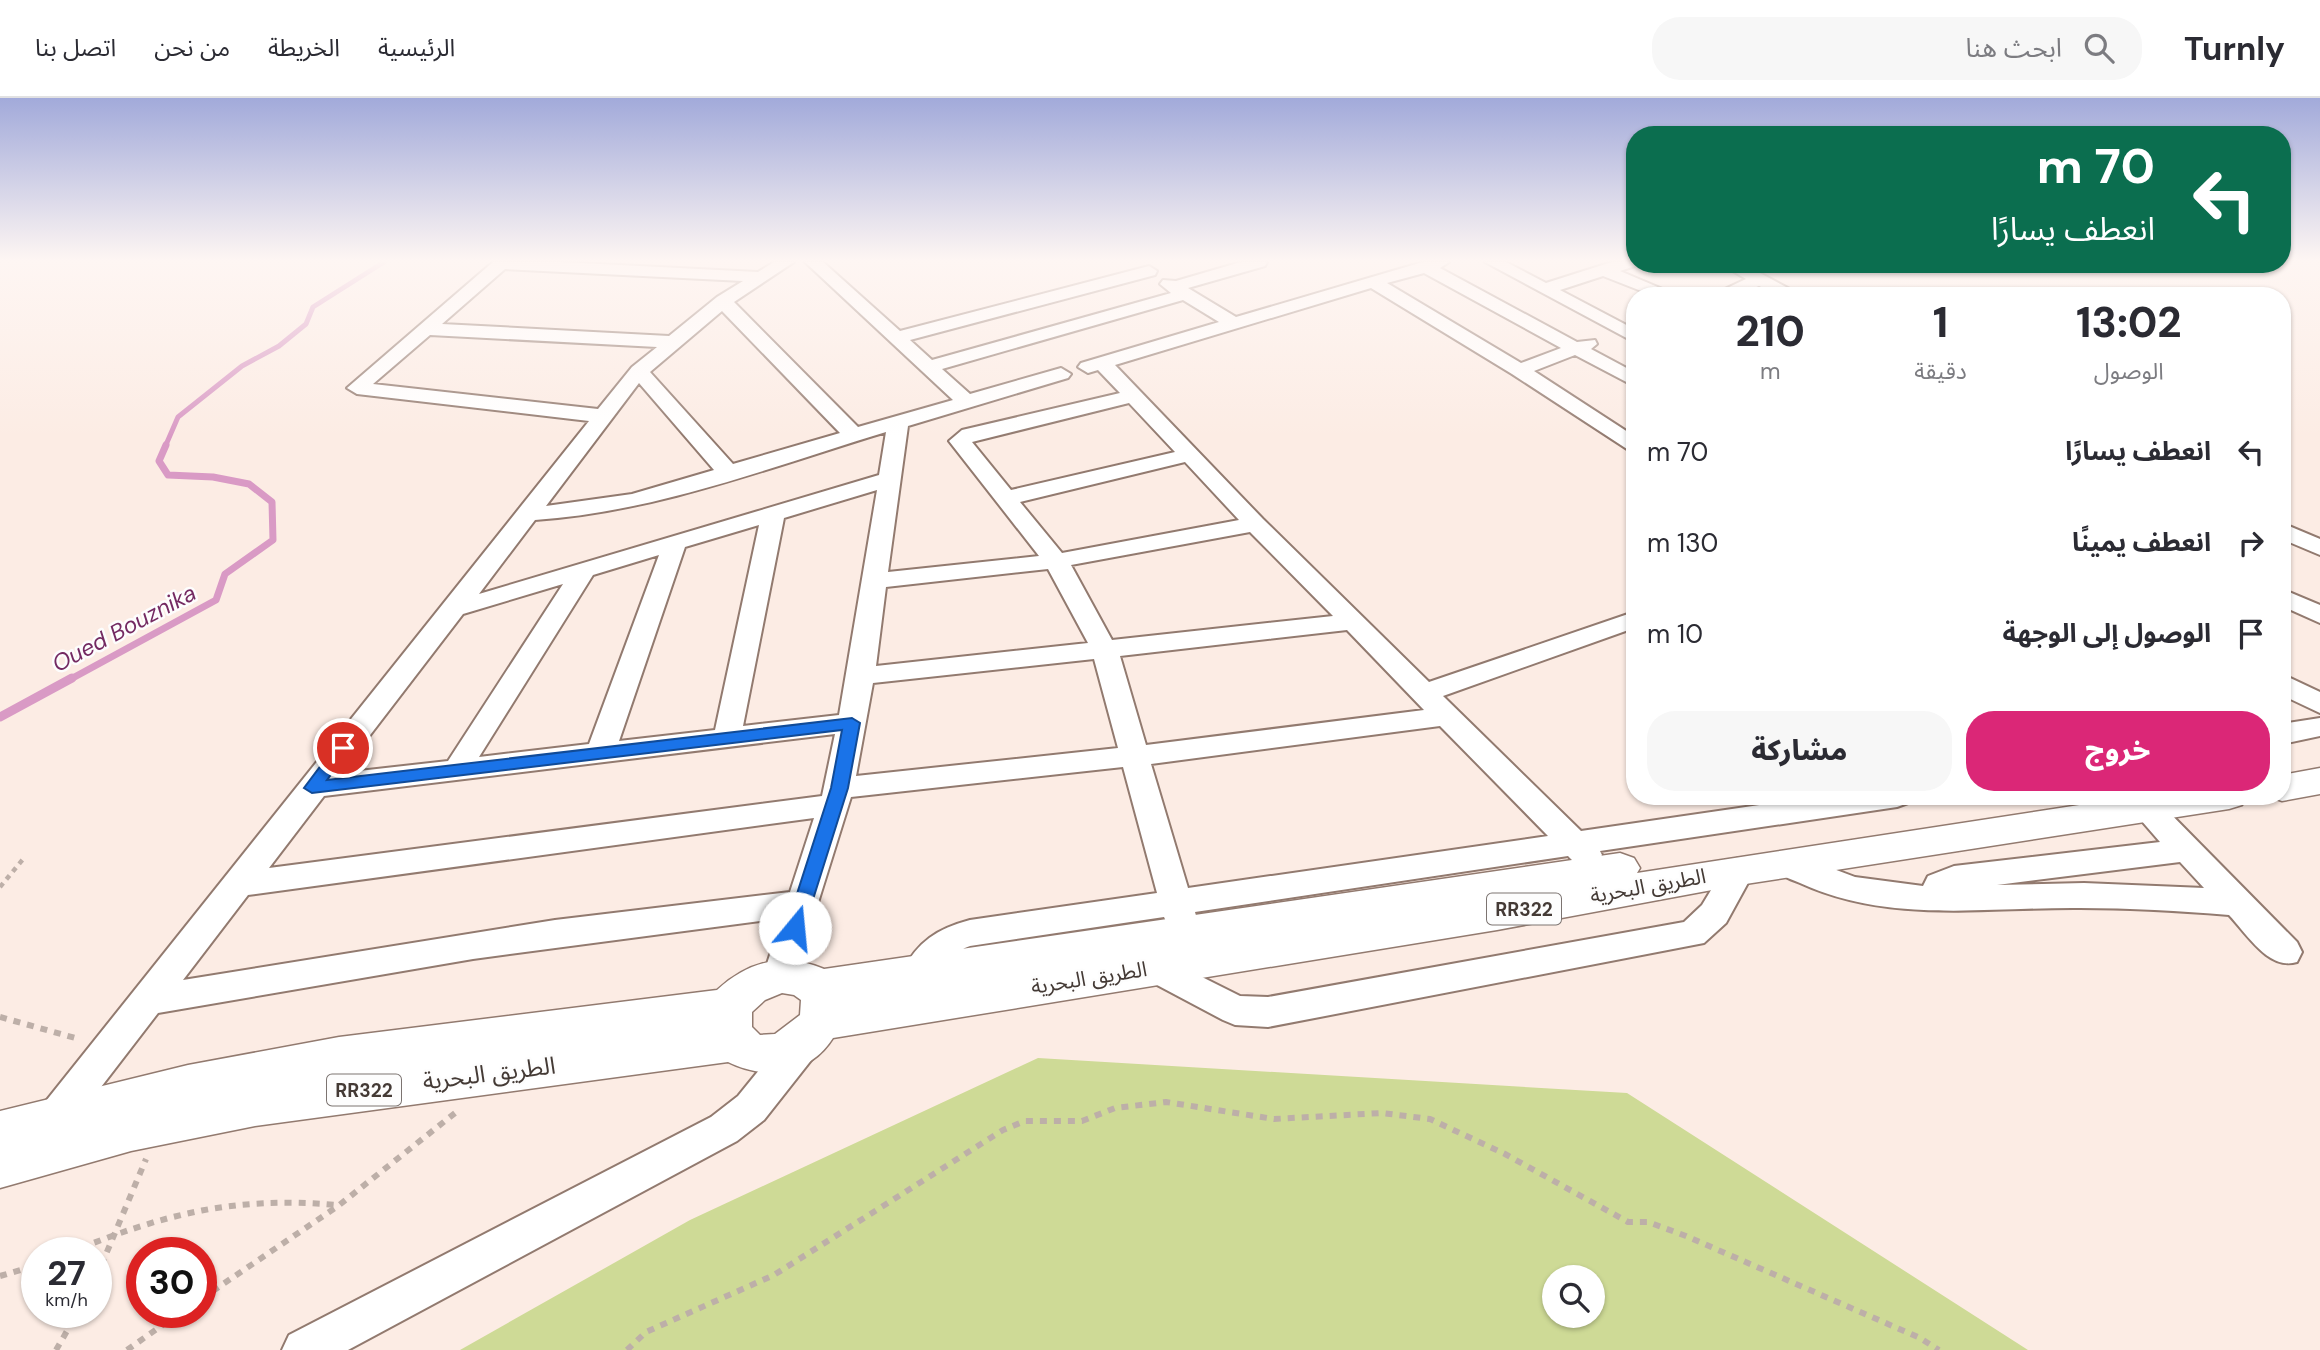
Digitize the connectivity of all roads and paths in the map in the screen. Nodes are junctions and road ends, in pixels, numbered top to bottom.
1 (434, 320) edge
2 (698, 320) edge
3 (742, 320) edge
4 (877, 320) edge
5 (957, 320) edge
6 (1080, 320) edge
7 (1228, 320) edge
8 (1246, 320) edge
9 (1436, 320) edge
10 (1533, 320) edge
11 (1609, 320) edge
12 (1234, 324) junction
13 (424, 329) junction
14 (1626, 329) edge
15 (1626, 333) edge
16 (896, 338) junction
17 (671, 342) junction
18 (1579, 347) junction
19 (927, 367) junction
20 (639, 370) junction
21 (1518, 370) junction
22 (1061, 374) dead end
23 (1626, 375) edge
24 (1133, 396) junction
25 (967, 402) junction
26 (602, 416) junction
27 (898, 422) junction
28 (854, 435) junction
29 (1626, 440) edge
30 (1189, 455) junction
31 (728, 472) junction
32 (890, 479) junction
33 (1008, 498) junction
34 (525, 514) junction
35 (774, 514) junction
36 (1255, 524) junction
37 (2291, 534) edge
38 (675, 543) junction
39 (2320, 548) edge
40 (1056, 561) junction
41 (584, 570) junction
42 (876, 581) junction
43 (2291, 600) edge
44 (450, 610) junction
45 (2320, 615) edge
46 (1353, 622) junction
47 (1626, 623) edge
48 (1105, 651) junction
49 (861, 676) junction
50 (2291, 687) edge
51 (1424, 694) junction
52 (2320, 704) edge
53 (1446, 716) junction
54 (852, 723) junction
55 (2320, 727) edge
56 (2291, 732) edge
57 (727, 738) junction
58 (600, 753) junction
59 (1134, 756) junction
60 (2320, 763) edge
61 (2291, 768) edge
62 (456, 771) junction
63 (2320, 781) edge
64 (2291, 786) edge
65 (312, 788) junction
66 (836, 796) junction
67 (1852, 805) edge
68 (2029, 805) edge
69 (2124, 805) edge
70 (2144, 805) edge
71 (2188, 850) junction
72 (24, 858) dead end
73 (1588, 858) junction
74 (1786, 863) junction
75 (1740, 870) junction
76 (237, 884) junction
77 (0, 887) edge
78 (1933, 899) junction
79 (803, 903) junction
80 (2238, 903) junction
81 (1180, 917) junction
82 (2285, 952) dead end
83 (1154, 967) junction
84 (146, 1001) junction
85 (805, 1007) junction
86 (0, 1017) edge
87 (737, 1033) junction
88 (110, 1048) junction
89 (760, 1096) junction
90 (466, 1105) dead end
91 (55, 1118) junction
92 (160, 1123) junction
93 (0, 1133) edge
94 (0, 1166) edge
95 (338, 1206) junction
96 (117, 1232) junction
97 (105, 1237) edge
98 (112, 1243) edge
99 (21, 1270) edge
100 (0, 1276) edge
101 (217, 1288) edge
102 (69, 1328) edge
103 (158, 1328) edge
104 (56, 1350) edge
105 (127, 1350) edge
106 (304, 1350) edge
107 (627, 1350) edge
108 (1940, 1350) edge

1 - 13 street
2 - 17 street
3 - 28 street
4 - 16 street
5 - 16 street
6 - 19 street
7 - 12 street
8 - 12 street
9 - 21 street
10 - 18 street
11 - 14 street
12 - 24 street
13 - 17 street
13 - 26 street
15 - 18 street
16 - 19 street
17 - 20 street
18 - 21 street
18 - 23 street
19 - 25 street
20 - 26 street
20 - 31 street
21 - 29 street
22 - 25 street
24 - 30 street
24 - 33 street
25 - 27 street
26 - 34 street
27 - 28 street
27 - 32 street
28 - 31 street
30 - 33 street
30 - 36 street
31 - 34 street
32 - 35 street
32 - 42 street
33 - 40 street
34 - 44 street
35 - 38 street
35 - 57 street
36 - 40 street
36 - 46 street
37 - 39 street
38 - 41 street
38 - 58 street
40 - 42 street
40 - 48 street
41 - 44 street
41 - 62 street
42 - 49 street
43 - 45 street
44 - 65 street
46 - 48 street
46 - 51 street
47 - 51 street
48 - 49 street
48 - 59 street
49 - 54 street
50 - 52 street
51 - 53 street
53 - 59 street
53 - 73 street
54 - 57 street
54 - 66 street
55 - 56 street
57 - 58 street
58 - 62 street
59 - 66 street
59 - 81 street
60 - 61 main road
62 - 65 street
63 - 64 main road
65 - 76 street
66 - 76 street
66 - 79 street
67 - 73 street
68 - 73 main road, الطريق البحرية / RR322
69 - 74 main road, الطريق البحرية / RR322
70 - 71 street
71 - 78 street
71 - 80 street
72 - 77 path
73 - 81 main road, الطريق البحرية / RR322
74 - 75 main road, الطريق البحرية / RR322
74 - 78 street
75 - 83 main road, الطريق البحرية / RR322
75 - 83 street
76 - 84 street
78 - 80 street
79 - 84 street
79 - 85 street
80 - 82 street
81 - 85 main road, الطريق البحرية / RR322
83 - 85 main road, الطريق البحرية / RR322
84 - 88 street
85 - 87 main road, RR322
85 - 87 main road, RR322
85 - 89 street
86 - 88 path
87 - 89 street
87 - 91 main road, الطريق البحرية / RR322
87 - 92 main road, الطريق البحرية / RR322
88 - 91 street
89 - 106 street
90 - 95 path
91 - 93 main road, الطريق البحرية / RR322
92 - 94 main road, الطريق البحرية / RR322
92 - 96 path
95 - 96 path
95 - 101 path
96 - 97 path
96 - 98 path
99 - 100 path
102 - 104 path
103 - 105 path
107 - 108 path

